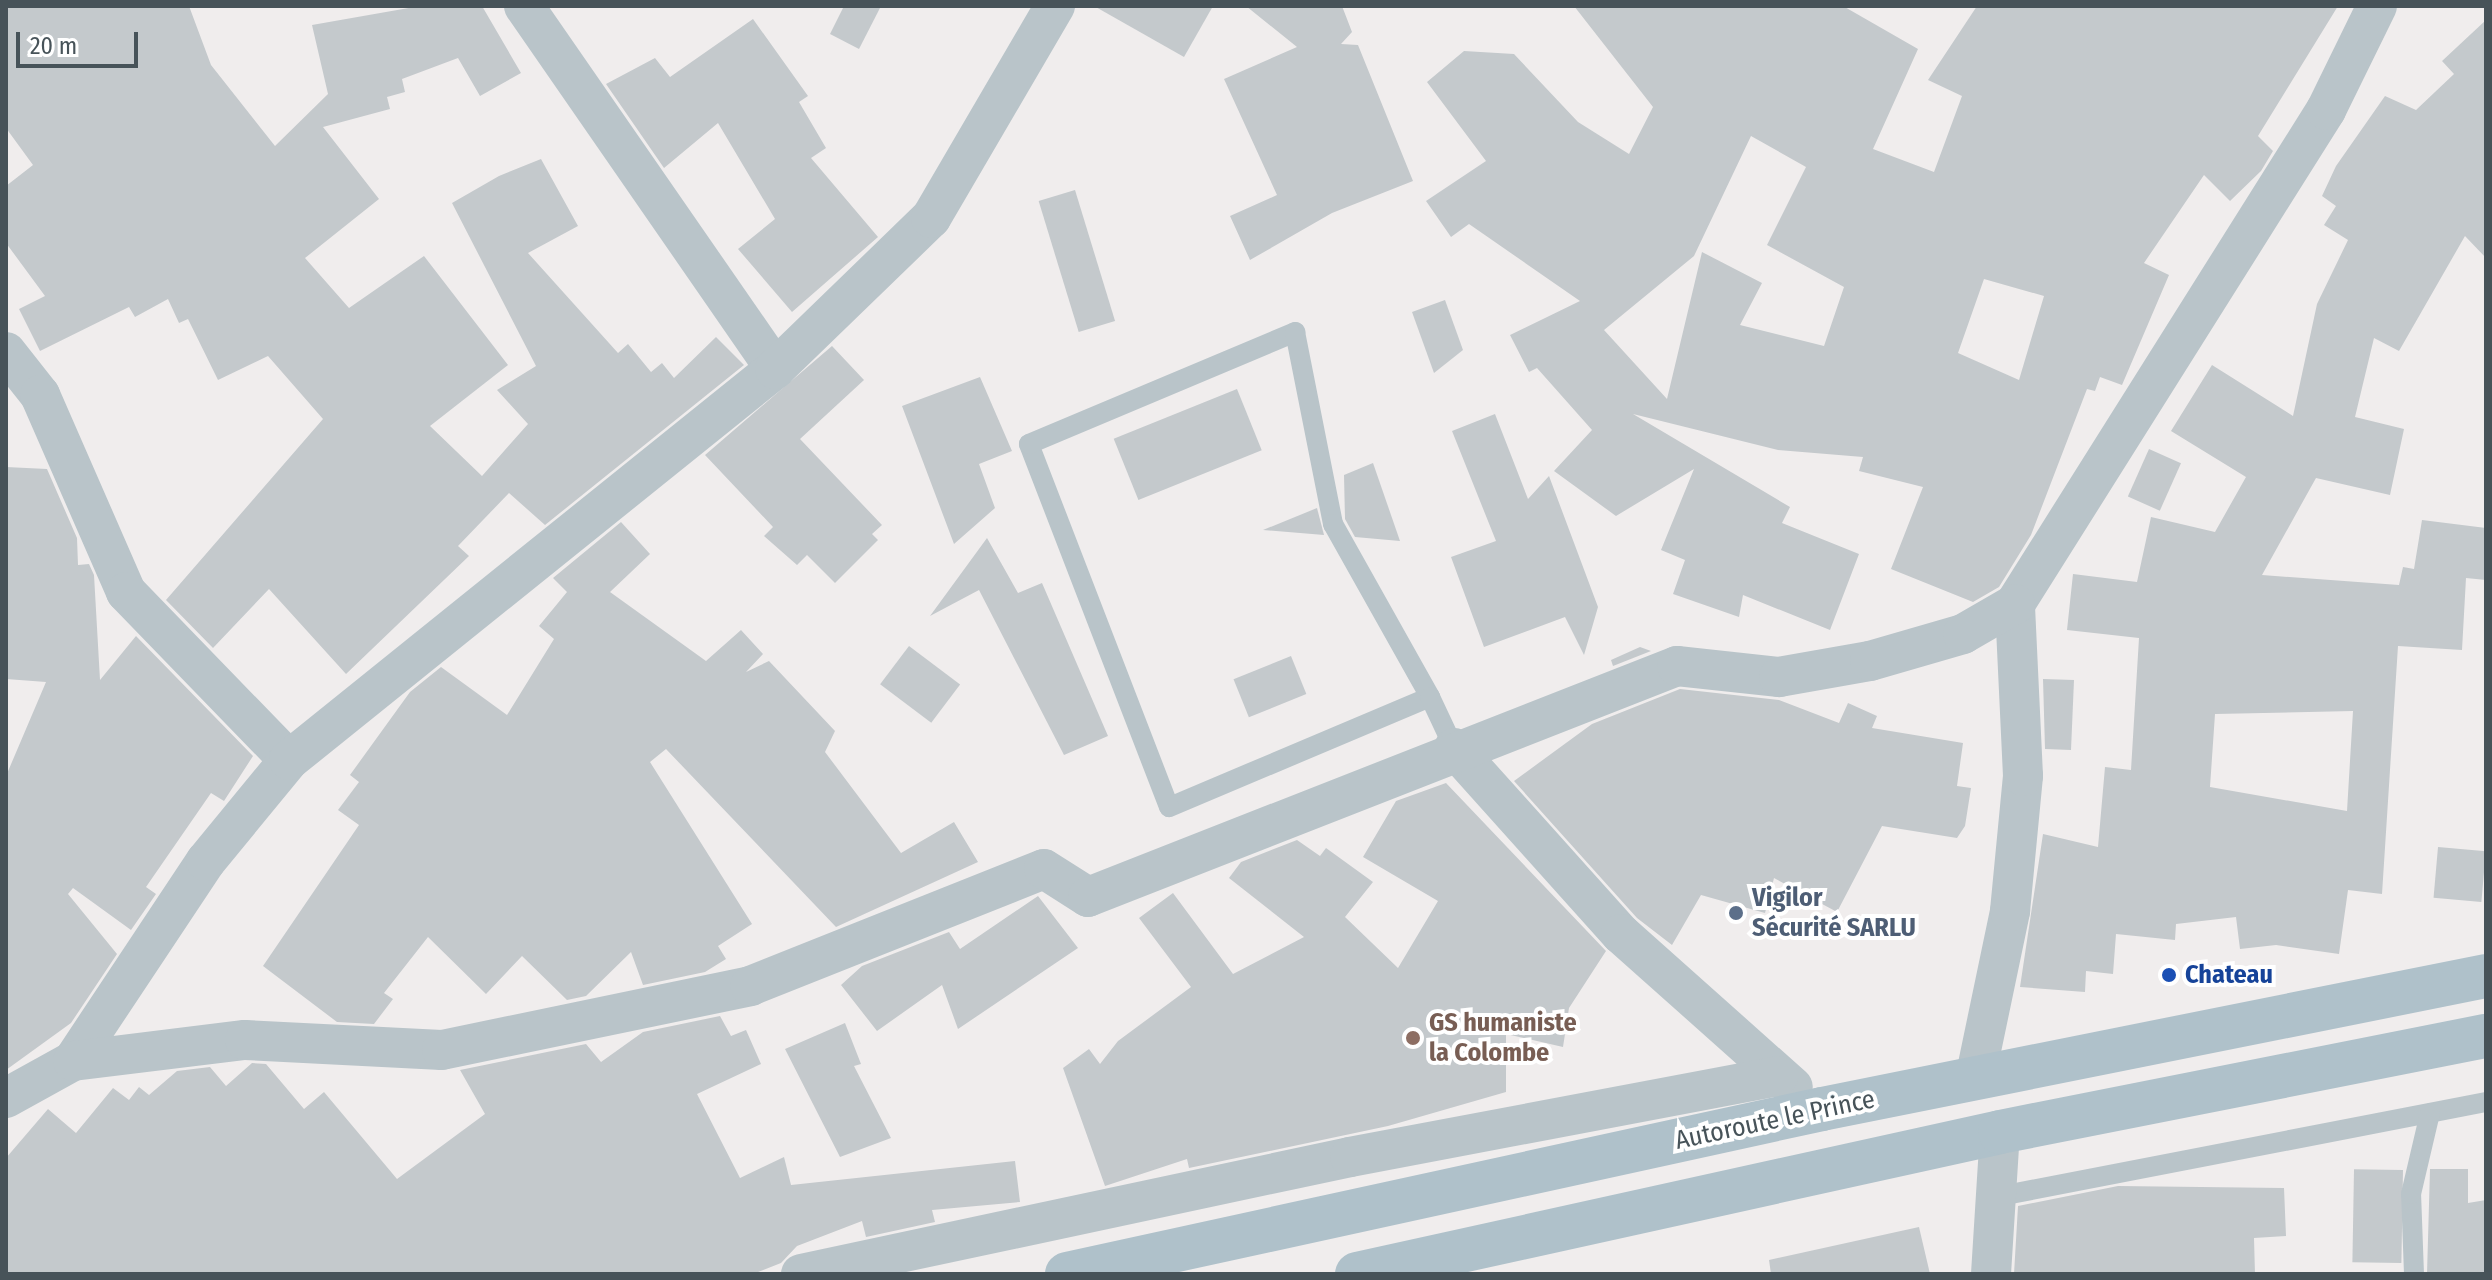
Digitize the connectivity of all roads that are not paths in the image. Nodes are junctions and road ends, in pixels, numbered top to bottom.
1 (524, 6) edge
2 (1055, 6) edge
3 (2377, 6) edge
4 (6, 352) edge
5 (775, 369) junction
6 (2015, 604) junction
7 (1430, 697) junction
8 (1454, 748) junction
9 (289, 760) junction
10 (2486, 976) edge
11 (2486, 1036) edge
12 (73, 1061) junction
13 (1778, 1076) junction
14 (1975, 1079) junction
15 (6, 1098) edge
16 (2486, 1102) edge
17 (1822, 1109) junction
18 (2430, 1113) junction
19 (2000, 1132) junction
20 (1995, 1197) junction
21 (877, 1265) edge
22 (801, 1274) edge
23 (1067, 1274) edge
24 (1357, 1274) edge
25 (1991, 1274) edge
26 (2414, 1274) edge

1 - 5 street
2 - 5 street
3 - 6 street
4 - 9 street
5 - 9 street
6 - 8 street
6 - 14 street
7 - 7 lane
7 - 8 lane
8 - 12 street
8 - 13 street
9 - 12 street
10 - 14 main road, Autoroute le Prince
11 - 19 main road
12 - 15 street
13 - 17 street
13 - 21 street
14 - 17 main road, Autoroute le Prince
16 - 18 lane
17 - 23 main road, Autoroute le Prince
18 - 20 lane
18 - 26 lane
19 - 20 street
19 - 24 main road
20 - 25 street
21 - 22 street

